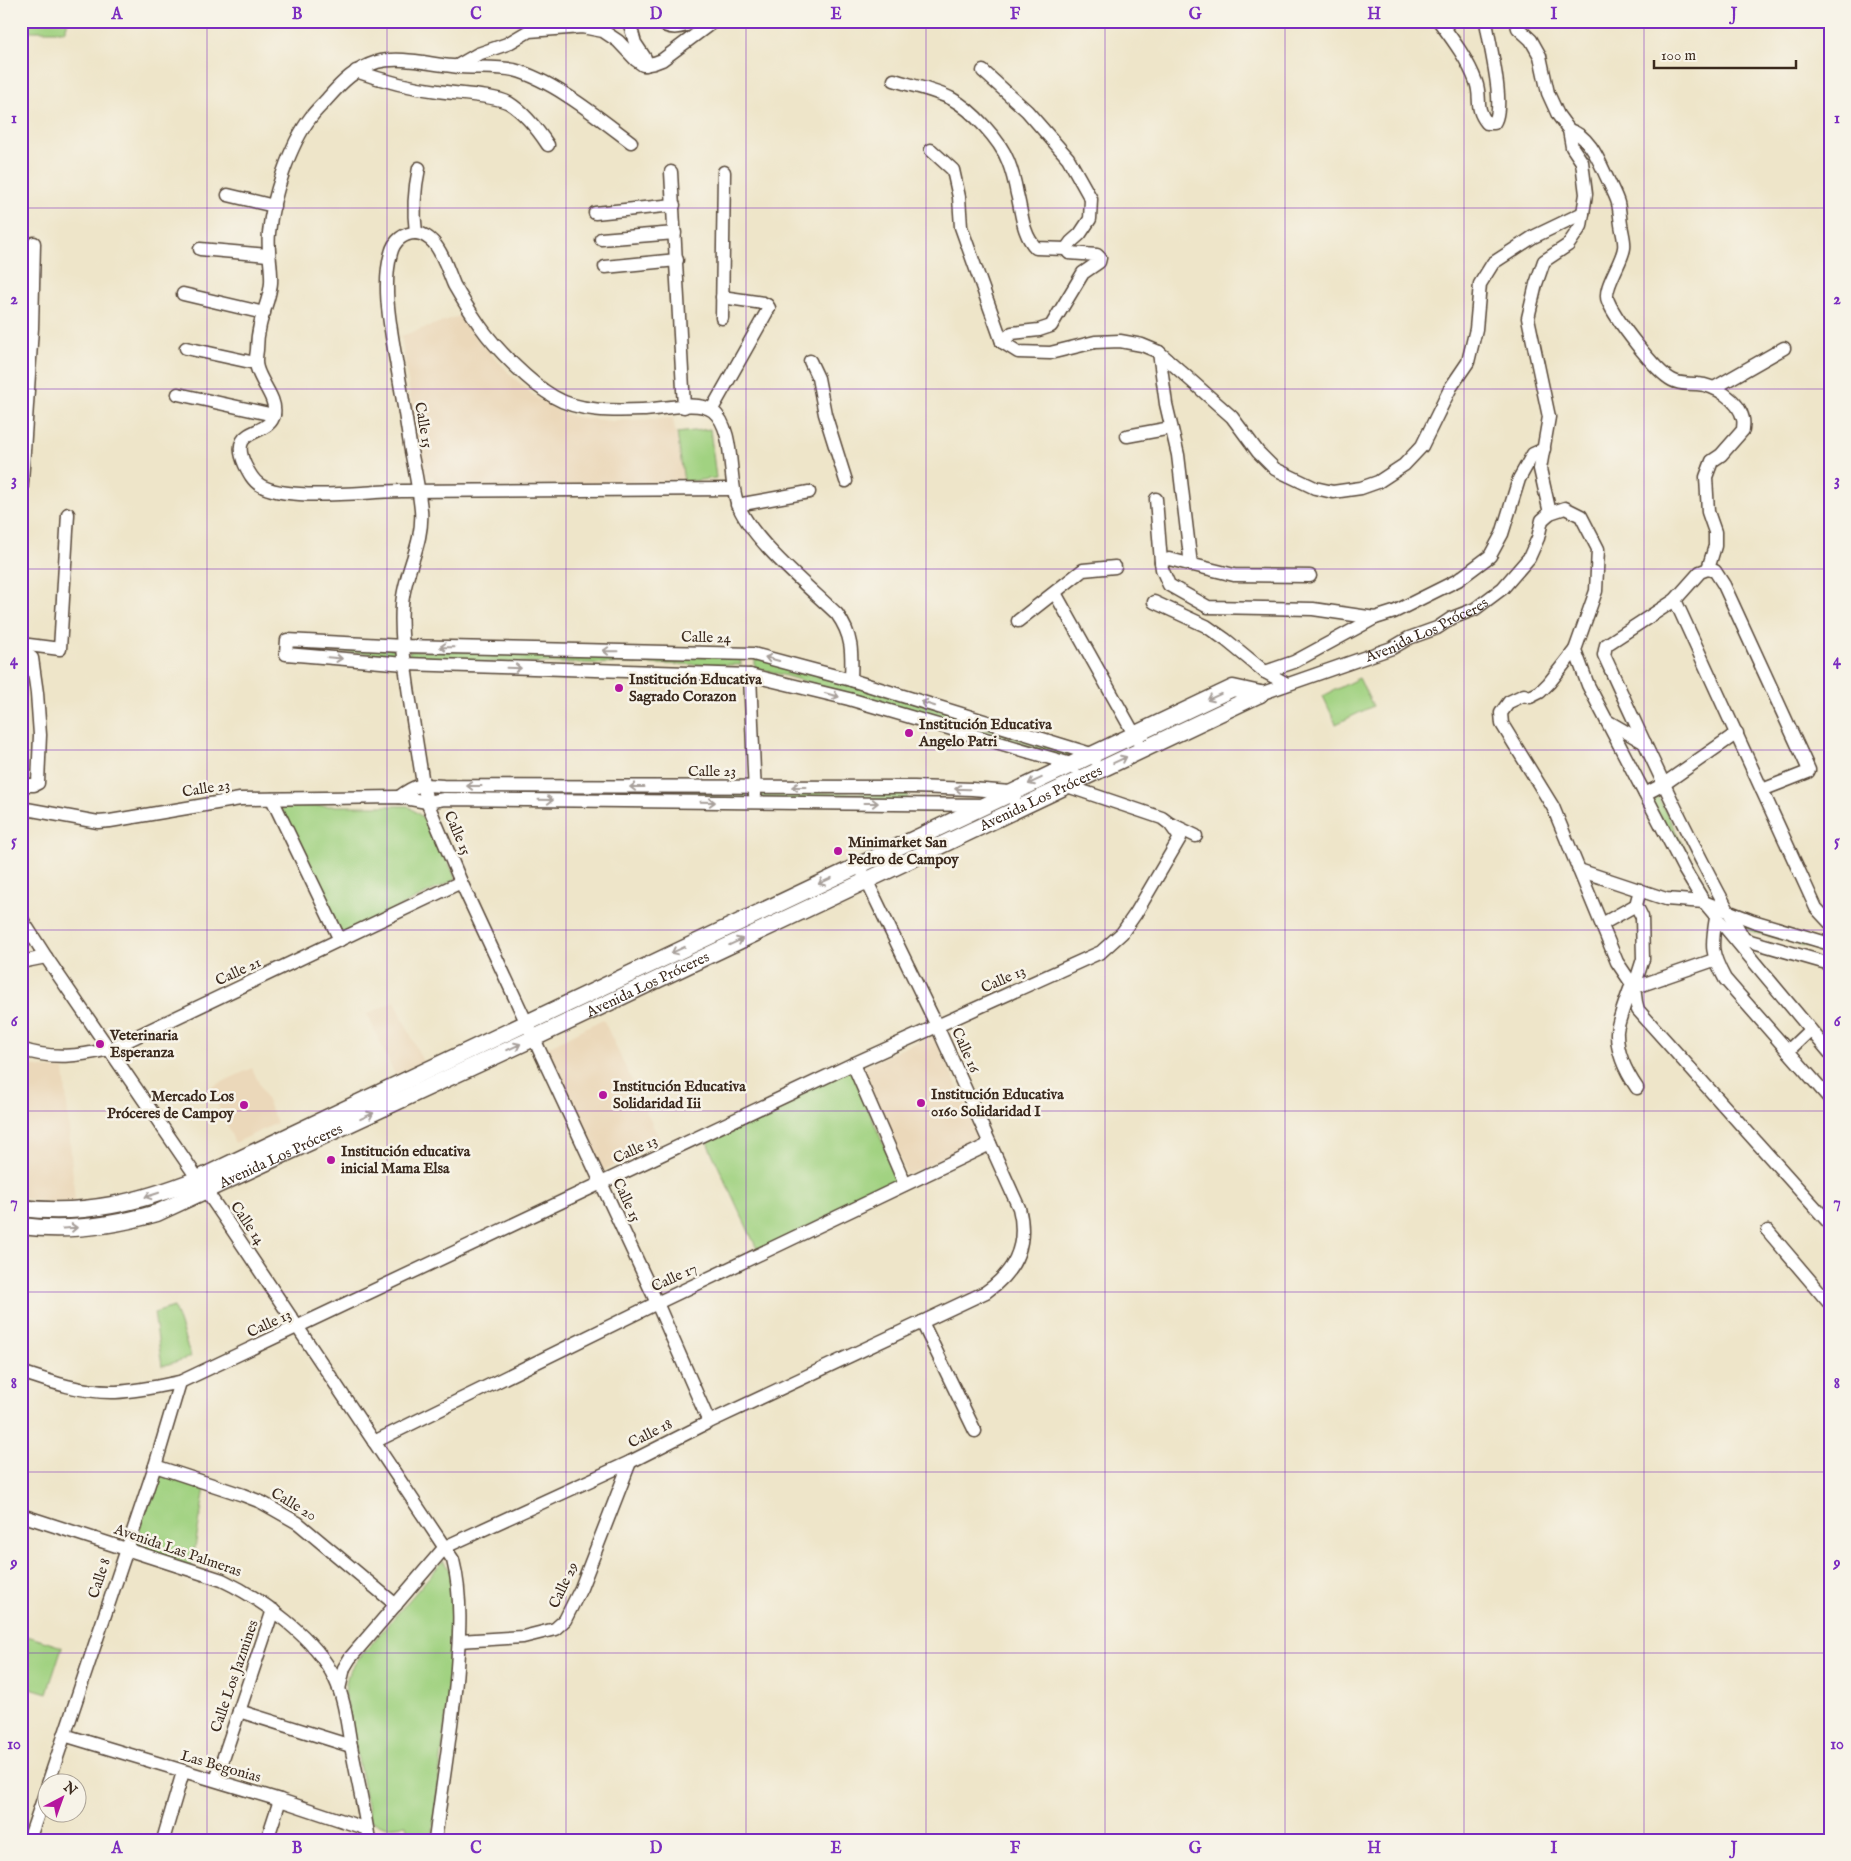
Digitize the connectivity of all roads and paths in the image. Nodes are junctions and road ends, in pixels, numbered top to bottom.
1 (628, 21) edge
2 (658, 21) edge
3 (696, 21) edge
4 (714, 21) edge
5 (1439, 21) edge
6 (1486, 21) edge
7 (1516, 21) edge
8 (646, 65) junction
9 (456, 67) junction
10 (356, 70) junction
11 (983, 71) dead end
12 (894, 80) dead end
13 (1569, 130) junction
14 (631, 142) dead end
15 (548, 145) dead end
16 (931, 150) dead end
17 (419, 168) dead end
18 (671, 172) dead end
19 (724, 172) dead end
20 (228, 195) dead end
21 (674, 205) junction
22 (274, 206) junction
23 (595, 213) dead end
24 (1583, 213) junction
25 (676, 233) junction
26 (420, 234) junction
27 (601, 239) dead end
28 (34, 243) dead end
29 (200, 249) dead end
30 (1066, 249) junction
31 (268, 256) junction
32 (677, 260) junction
33 (605, 267) dead end
34 (183, 294) dead end
35 (722, 297) junction
36 (264, 313) junction
37 (722, 318) dead end
38 (1002, 342) junction
39 (186, 348) dead end
40 (1784, 348) dead end
41 (1158, 352) junction
42 (810, 361) dead end
43 (255, 363) junction
44 (1714, 388) junction
45 (178, 394) dead end
46 (684, 406) junction
47 (712, 409) junction
48 (274, 415) junction
49 (1172, 428) junction
50 (1127, 436) dead end
51 (23, 447) edge
52 (1544, 449) junction
53 (846, 481) dead end
54 (733, 488) junction
55 (418, 491) junction
56 (809, 492) dead end
57 (21, 497) edge
58 (1156, 499) dead end
59 (737, 505) junction
60 (1550, 513) junction
61 (68, 514) dead end
62 (1161, 562) junction
63 (1191, 564) junction
64 (1115, 567) dead end
65 (1708, 569) junction
66 (1310, 576) dead end
67 (1055, 592) junction
68 (1675, 600) junction
69 (1154, 602) dead end
70 (1374, 618) junction
71 (1018, 621) dead end
72 (21, 644) edge
73 (403, 646) junction
74 (21, 650) edge
75 (1575, 650) junction
76 (405, 664) junction
77 (1265, 672) junction
78 (750, 675) junction
79 (851, 680) junction
80 (1287, 684) junction
81 (1260, 694) junction
82 (1607, 722) junction
83 (1737, 733) junction
84 (1135, 734) junction
85 (1645, 743) junction
86 (1143, 749) junction
87 (1092, 754) junction
88 (1071, 764) junction
89 (1100, 770) junction
90 (1074, 782) junction
91 (422, 784) junction
92 (1664, 784) junction
93 (21, 785) edge
94 (755, 787) junction
95 (1762, 790) junction
96 (1010, 792) junction
97 (1645, 794) junction
98 (399, 797) junction
99 (272, 799) junction
100 (427, 802) junction
101 (756, 803) junction
102 (986, 804) junction
103 (21, 808) edge
104 (1018, 808) junction
105 (994, 820) junction
106 (1166, 821) junction
107 (1196, 836) dead end
108 (859, 864) junction
109 (1580, 870) junction
110 (867, 880) junction
111 (461, 882) junction
112 (1640, 890) junction
113 (1704, 902) junction
114 (1636, 905) junction
115 (1728, 911) junction
116 (21, 918) edge
117 (1716, 918) junction
118 (1830, 923) edge
119 (1602, 924) junction
120 (1730, 935) junction
121 (1744, 939) junction
122 (340, 940) junction
123 (1830, 944) edge
124 (46, 957) junction
125 (1714, 960) junction
126 (21, 962) edge
127 (1830, 964) edge
128 (1634, 987) junction
129 (526, 1022) junction
130 (937, 1026) junction
131 (1810, 1030) junction
132 (534, 1038) junction
133 (21, 1049) edge
134 (110, 1049) junction
135 (1788, 1051) junction
136 (1830, 1053) edge
137 (853, 1064) junction
138 (1637, 1088) dead end
139 (1830, 1099) edge
140 (990, 1144) junction
141 (601, 1182) junction
142 (905, 1184) junction
143 (202, 1185) junction
144 (21, 1208) edge
145 (1830, 1224) edge
146 (21, 1226) edge
147 (1768, 1231) dead end
148 (1018, 1253) joint
149 (657, 1303) junction
150 (1830, 1304) edge
151 (922, 1322) junction
152 (298, 1327) junction
153 (21, 1372) edge
154 (180, 1382) junction
155 (709, 1422) junction
156 (975, 1430) dead end
157 (374, 1442) junction
158 (630, 1462) junction
159 (155, 1466) junction
160 (21, 1516) edge
161 (126, 1548) junction
162 (444, 1548) junction
163 (396, 1605) junction
164 (273, 1610) junction
165 (459, 1641) junction
166 (339, 1689) junction
167 (239, 1711) junction
168 (64, 1735) junction
169 (351, 1746) junction
170 (183, 1772) junction
171 (51, 1774) edge
172 (216, 1780) junction
173 (280, 1800) junction
174 (38, 1813) edge
175 (368, 1834) edge
176 (29, 1840) edge
177 (163, 1840) edge
178 (267, 1840) edge
179 (435, 1840) edge

1 - 8 street
2 - 3 street
4 - 8 street
5 - 6 street
7 - 13 street
8 - 9 street
9 - 10 street
9 - 14 street
10 - 15 street
10 - 22 street
11 - 30 street
12 - 30 street
13 - 24 street
13 - 44 street
16 - 38 street
17 - 26 street
18 - 21 street
19 - 35 street
20 - 22 street
21 - 23 street
21 - 25 street
22 - 31 street
24 - 41 street
24 - 52 street
25 - 27 street
25 - 32 street
26 - 46 street
26 - 55 street, Calle 15
28 - 51 street
29 - 31 street
30 - 38 street
31 - 36 street
32 - 33 street
32 - 46 street
34 - 36 street
35 - 37 street
35 - 47 street
36 - 43 street
38 - 41 street
39 - 43 street
40 - 44 street
41 - 49 street
42 - 53 street
43 - 48 street
44 - 65 street
45 - 48 street
46 - 47 street
47 - 54 street
48 - 55 street
49 - 50 street
49 - 63 street
51 - 57 street
52 - 60 street
52 - 70 street
54 - 55 street
54 - 59 street
55 - 73 street, Calle 15
56 - 59 street
58 - 62 street
59 - 79 street
60 - 75 street
60 - 80 street, Avenida Los Próceres
61 - 72 street
62 - 63 street
62 - 70 street
63 - 66 street
64 - 67 street
65 - 68 street
65 - 95 street
67 - 71 street
67 - 84 street
68 - 83 street
68 - 85 street
69 - 77 street
70 - 77 street
73 - 76 street, Calle 15
73 -> 76 street, Calle 24
79 -> 73 street, Calle 24
74 - 93 street
75 - 82 street
75 - 109 street
76 -> 78 street
76 - 91 street, Calle 15
77 - 80 street
78 -> 88 street
78 - 94 street
87 -> 79 street, Calle 24
80 - 81 street, Avenida Los Próceres
81 -> 84 main road, Avenida Los Próceres
81 - 86 main road, Avenida Los Próceres
82 - 85 street
82 - 97 street
83 - 92 street
83 - 95 street
84 - 86 street
84 - 87 main road, Avenida Los Próceres
85 - 92 street
89 -> 86 main road, Avenida Los Próceres
87 - 88 main road, Avenida Los Próceres
87 - 89 street
88 - 90 street
88 -> 96 main road, Avenida Los Próceres
89 - 90 main road, Avenida Los Próceres
90 - 104 main road, Avenida Los Próceres
90 - 106 street
94 -> 91 street, Calle 23
91 - 98 street, Calle 23
91 - 100 street, Calle 15
92 - 97 street
92 - 115 street
96 -> 94 street, Calle 23
94 - 101 street
95 - 118 street
96 - 102 main road, Avenida Los Próceres
96 - 104 street
97 - 113 street
98 - 99 street, Calle 23
98 - 100 street, Calle 23
99 - 103 street, Calle 23
99 - 122 street
100 -> 101 street, Calle 23
100 - 111 street, Calle 15
101 -> 102 street, Calle 23
102 - 105 street
102 - 108 main road, Avenida Los Próceres
104 - 105 main road, Avenida Los Próceres
105 - 110 main road, Avenida Los Próceres
106 - 107 street
106 - 130 street, Calle 13
108 - 110 street, Calle 16
108 -> 129 main road, Avenida Los Próceres
109 - 112 street
109 - 119 street
110 - 130 street, Calle 16
132 -> 110 main road, Avenida Los Próceres
111 - 122 street, Calle 21
111 - 129 street, Calle 15
112 - 113 street
112 - 114 street
113 - 115 street
113 - 117 street
114 - 119 street
114 - 128 street
115 - 121 street
115 - 123 street
116 - 124 street, Calle 14
117 - 120 street
117 - 125 street
119 - 128 street
120 - 121 street
120 - 131 street
121 - 127 street
122 - 134 street, Calle 21
124 - 126 street
124 - 134 street, Calle 14
125 - 128 street
125 - 135 street
128 - 138 street
128 - 145 street
129 - 132 street, Calle 15
129 - 143 main road, Avenida Los Próceres
130 - 137 street, Calle 13
130 - 140 street, Calle 16
131 - 135 street
131 - 136 street
132 - 141 street, Calle 15
143 -> 132 main road, Avenida Los Próceres
133 - 134 street, Calle 21
134 - 143 street, Calle 14
135 - 139 street
137 - 141 street, Calle 13
137 - 142 street
140 - 142 street, Calle 17
140 - 148 street, Calle 16
141 - 149 street, Calle 15
141 - 152 street, Calle 13
142 - 149 street, Calle 17
143 -> 144 main road, Avenida Los Próceres
146 -> 143 main road, Avenida Los Próceres
143 - 152 street, Calle 14
147 - 150 street
148 - 151 street, Calle 18
149 - 155 street, Calle 15
149 - 157 street, Calle 17
151 - 155 street, Calle 18
151 - 156 street
152 - 154 street, Calle 13
152 - 157 street, Calle 14
153 - 154 street, Calle 13
154 - 159 street, Calle 8
155 - 158 street, Calle 18
157 - 162 street, Calle 14
158 - 162 street, Calle 18
158 - 165 street, Calle 29
159 - 161 street, Calle 8
159 - 163 street, Calle 20
160 - 161 street, Avenida Las Palmeras
161 - 164 street, Avenida Las Palmeras
161 - 168 street, Calle 8
162 - 163 street, Calle 18
162 - 165 street, Calle 14
163 - 166 street, Calle 18
164 - 166 street, Avenida Las Palmeras
164 - 167 street, Calle Los Jazmines
165 - 179 street, Calle 14
166 - 169 street, Avenida Las Palmeras
167 - 169 street
167 - 172 street, Calle Los Jazmines
168 - 170 street, Las Begonias
168 - 171 street, Calle 8
169 - 175 street, Avenida Las Palmeras
170 - 172 street, Las Begonias
170 - 177 street
172 - 173 street, Las Begonias
173 - 175 street, Las Begonias
173 - 178 street
174 - 176 street, Calle 8

